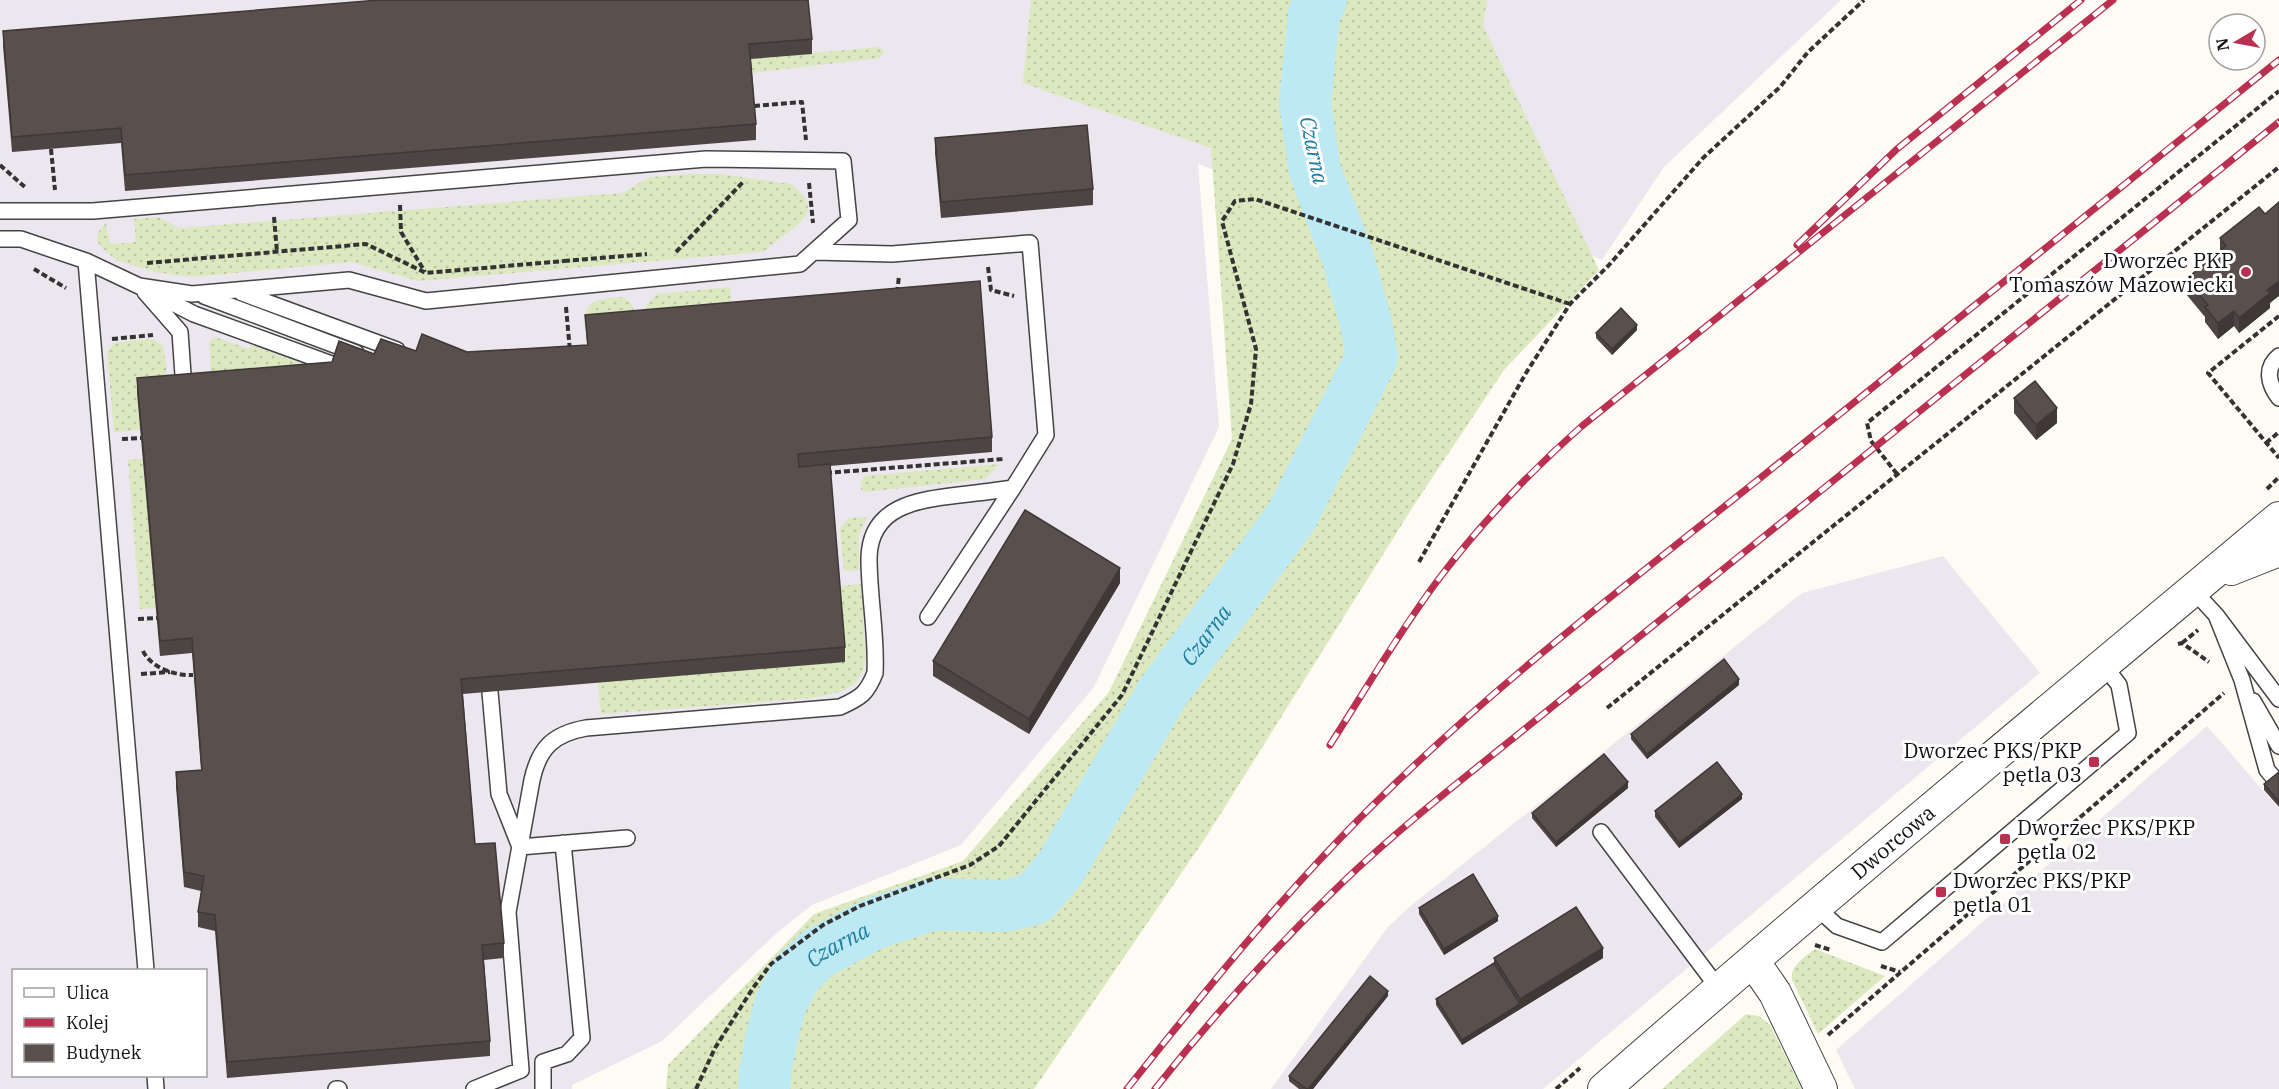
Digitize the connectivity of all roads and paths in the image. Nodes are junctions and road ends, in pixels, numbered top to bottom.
1 (1864, 0) edge
2 (2279, 91) edge
3 (761, 159) junction
4 (0, 165) edge
5 (2279, 167) edge
6 (399, 187) junction
7 (31, 192) dead end
8 (0, 212) edge
9 (0, 239) edge
10 (687, 251) dead end
11 (676, 252) junction
12 (815, 252) junction
13 (665, 253) dead end
14 (654, 254) dead end
15 (86, 261) junction
16 (564, 261) dead end
17 (977, 268) dead end
18 (426, 273) dead end
19 (888, 273) dead end
20 (910, 274) dead end
21 (899, 276) junction
22 (139, 286) junction
23 (237, 291) junction
24 (198, 294) junction
25 (897, 295) edge
26 (1018, 297) dead end
27 (1570, 304) junction
28 (2279, 316) edge
29 (180, 332) junction
30 (101, 340) dead end
31 (409, 355) edge
32 (2279, 356) edge
33 (368, 357) edge
34 (337, 366) edge
35 (184, 389) edge
36 (2279, 398) edge
37 (2279, 432) edge
38 (141, 438) edge
39 (122, 439) dead end
40 (2266, 444) junction
41 (1011, 456) dead end
42 (2279, 458) edge
43 (821, 474) edge
44 (1897, 474) junction
45 (2279, 477) edge
46 (2273, 483) dead end
47 (1013, 488) junction
48 (2279, 518) edge
49 (2279, 550) edge
50 (1419, 562) dead end
51 (2202, 583) junction
52 (2216, 615) junction
53 (928, 617) dead end
54 (157, 618) edge
55 (135, 620) dead end
56 (2175, 644) dead end
57 (2103, 664) junction
58 (2213, 665) dead end
59 (2257, 669) junction
60 (2235, 684) junction
61 (2279, 686) edge
62 (490, 692) edge
63 (2279, 699) edge
64 (1607, 708) dead end
65 (2279, 746) edge
66 (2279, 784) edge
67 (1601, 832) dead end
68 (627, 837) dead end
69 (563, 843) junction
70 (520, 847) junction
71 (1827, 917) junction
72 (1807, 951) dead end
73 (1753, 961) junction
74 (146, 969) edge
75 (1719, 989) junction
76 (1803, 1050) junction
77 (543, 1062) junction
78 (521, 1070) junction
79 (474, 1089) edge
80 (543, 1089) edge
81 (696, 1089) edge
82 (1604, 1089) edge
83 (1821, 1089) edge

1 - 27 path
2 - 44 path
3 - 6 lane
3 - 11 path
3 - 12 lane
4 - 7 path
5 - 44 path
6 - 8 lane
6 - 18 path
9 - 15 lane
10 - 11 path
11 - 13 path
12 - 23 lane
12 - 47 lane
14 - 16 path
15 - 22 lane
15 - 74 lane
17 - 26 path
19 - 21 path
20 - 21 path
21 - 25 path
22 - 24 lane
22 - 29 lane
22 - 34 lane
23 - 24 lane
23 - 31 lane
24 - 33 lane
27 - 50 path
27 - 81 path
28 - 40 path
29 - 30 path
29 - 35 lane
32 - 36 lane
37 - 40 path
38 - 39 path
40 - 42 path
41 - 43 path
44 - 64 path
45 - 46 path
47 - 53 lane
47 - 70 lane
48 - 51 street, Dworcowa
49 - 51 street, Dworcowa
51 - 52 lane
51 - 57 street, Dworcowa
52 - 59 lane
52 - 60 lane
54 - 55 path
56 - 58 path
57 - 71 street, Dworcowa
57 - 71 lane
59 - 61 lane
59 - 63 lane
60 - 65 lane
60 - 66 lane
60 - 76 path
62 - 70 lane
67 - 75 lane
68 - 69 lane
69 - 70 lane
69 - 77 lane
70 - 78 lane
71 - 72 path
71 - 73 street, Dworcowa
73 - 75 street, Dworcowa
73 - 76 street
75 - 82 street, Dworcowa
76 - 83 street
77 - 78 lane
77 - 80 lane
78 - 79 lane

